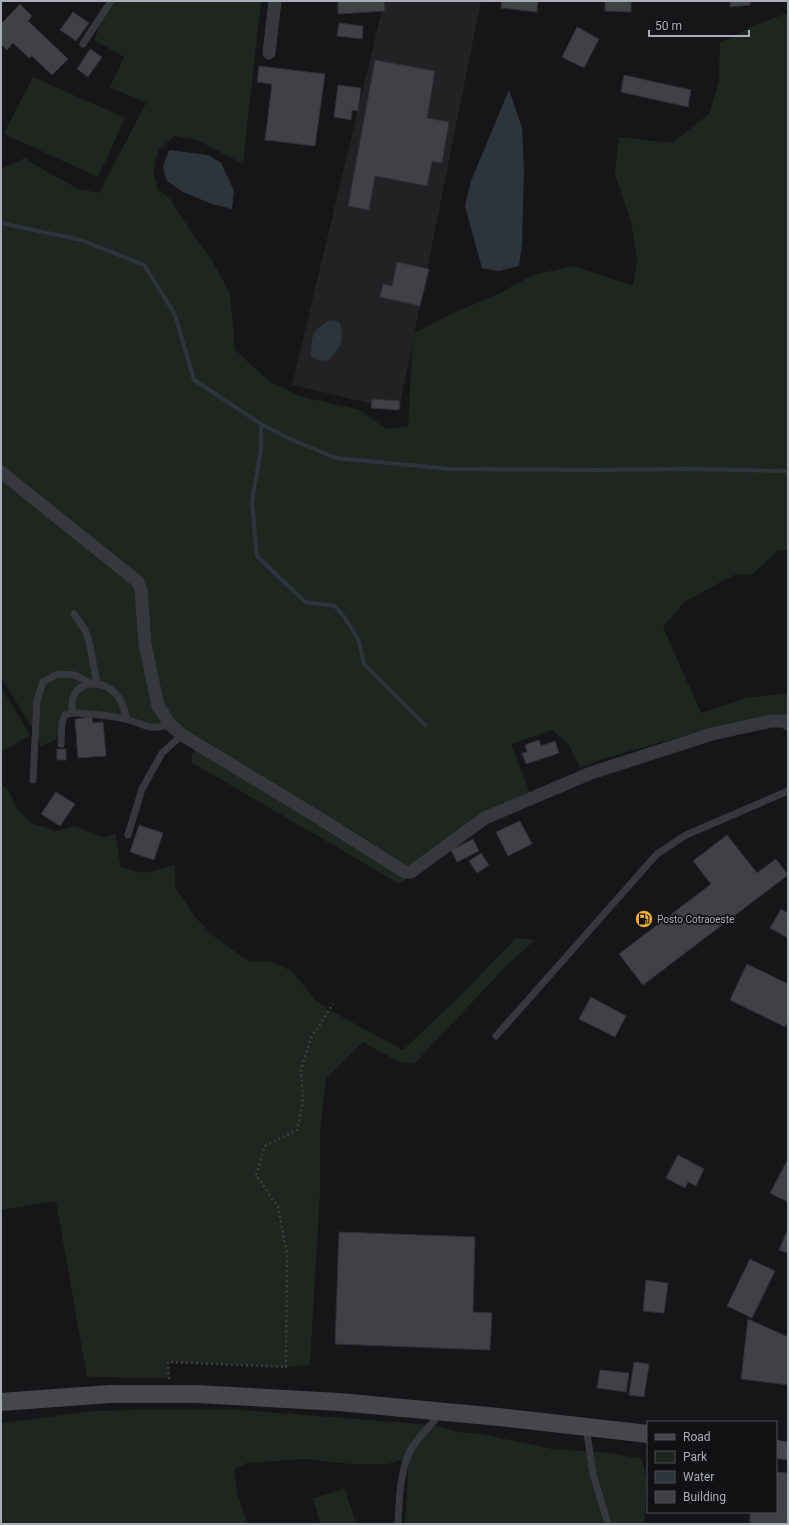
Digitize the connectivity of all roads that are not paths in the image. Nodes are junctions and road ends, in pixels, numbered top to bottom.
1 (111, 1) edge
2 (275, 1) edge
3 (83, 44) dead end
4 (269, 53) dead end
5 (1, 472) edge
6 (74, 614) dead end
7 (94, 684) junction
8 (72, 714) junction
9 (127, 719) junction
10 (170, 724) junction
11 (788, 724) edge
12 (182, 735) junction
13 (62, 744) dead end
14 (34, 780) dead end
15 (788, 790) edge
16 (128, 836) dead end
17 (496, 1036) dead end
18 (1, 1402) edge
19 (443, 1411) junction
20 (586, 1427) junction
21 (647, 1434) edge
22 (777, 1449) edge
23 (788, 1451) edge
24 (398, 1524) edge
25 (608, 1524) edge

1 - 3 lane
2 - 4 street
5 - 10 street
6 - 7 lane
7 - 8 lane
7 - 9 lane
7 - 14 lane
8 - 9 lane
8 - 13 lane
9 - 10 lane
10 - 12 street
11 - 12 street
12 - 16 lane
15 - 17 lane
18 - 19 street
19 - 20 street
19 - 24 lane
20 - 21 street
20 - 25 lane
22 - 23 street

